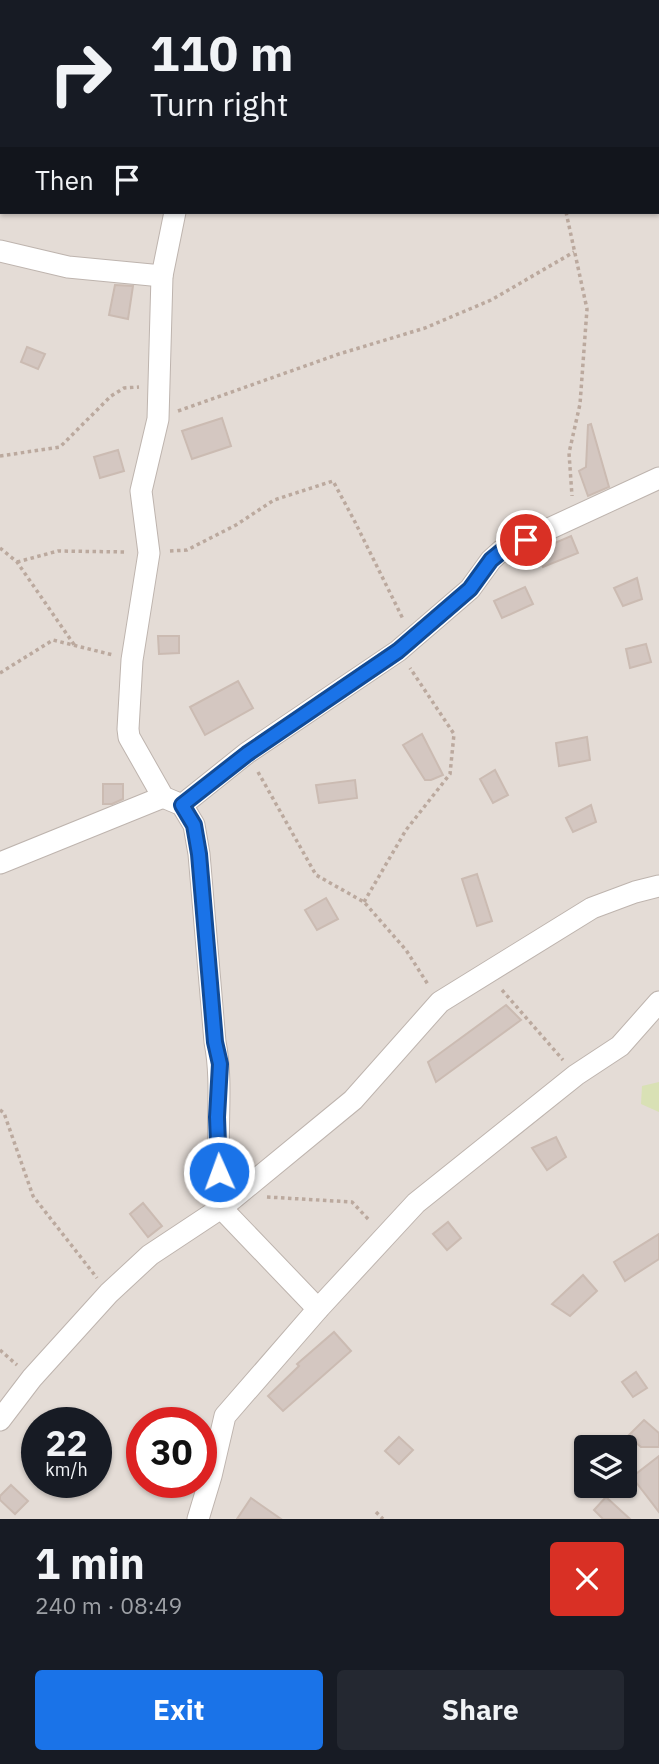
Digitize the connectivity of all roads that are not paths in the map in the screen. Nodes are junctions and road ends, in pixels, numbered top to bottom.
1 (175, 214) edge
2 (0, 251) edge
3 (162, 276) junction
4 (659, 478) edge
5 (172, 801) junction
6 (0, 863) edge
7 (659, 886) edge
8 (659, 1002) edge
9 (230, 1201) junction
10 (318, 1309) junction
11 (0, 1420) edge
12 (198, 1519) edge

1 - 3 street
2 - 3 street
3 - 5 street
4 - 5 street
5 - 6 street
5 - 9 street
7 - 9 street
8 - 10 street
9 - 10 street
9 - 11 street
10 - 12 street

